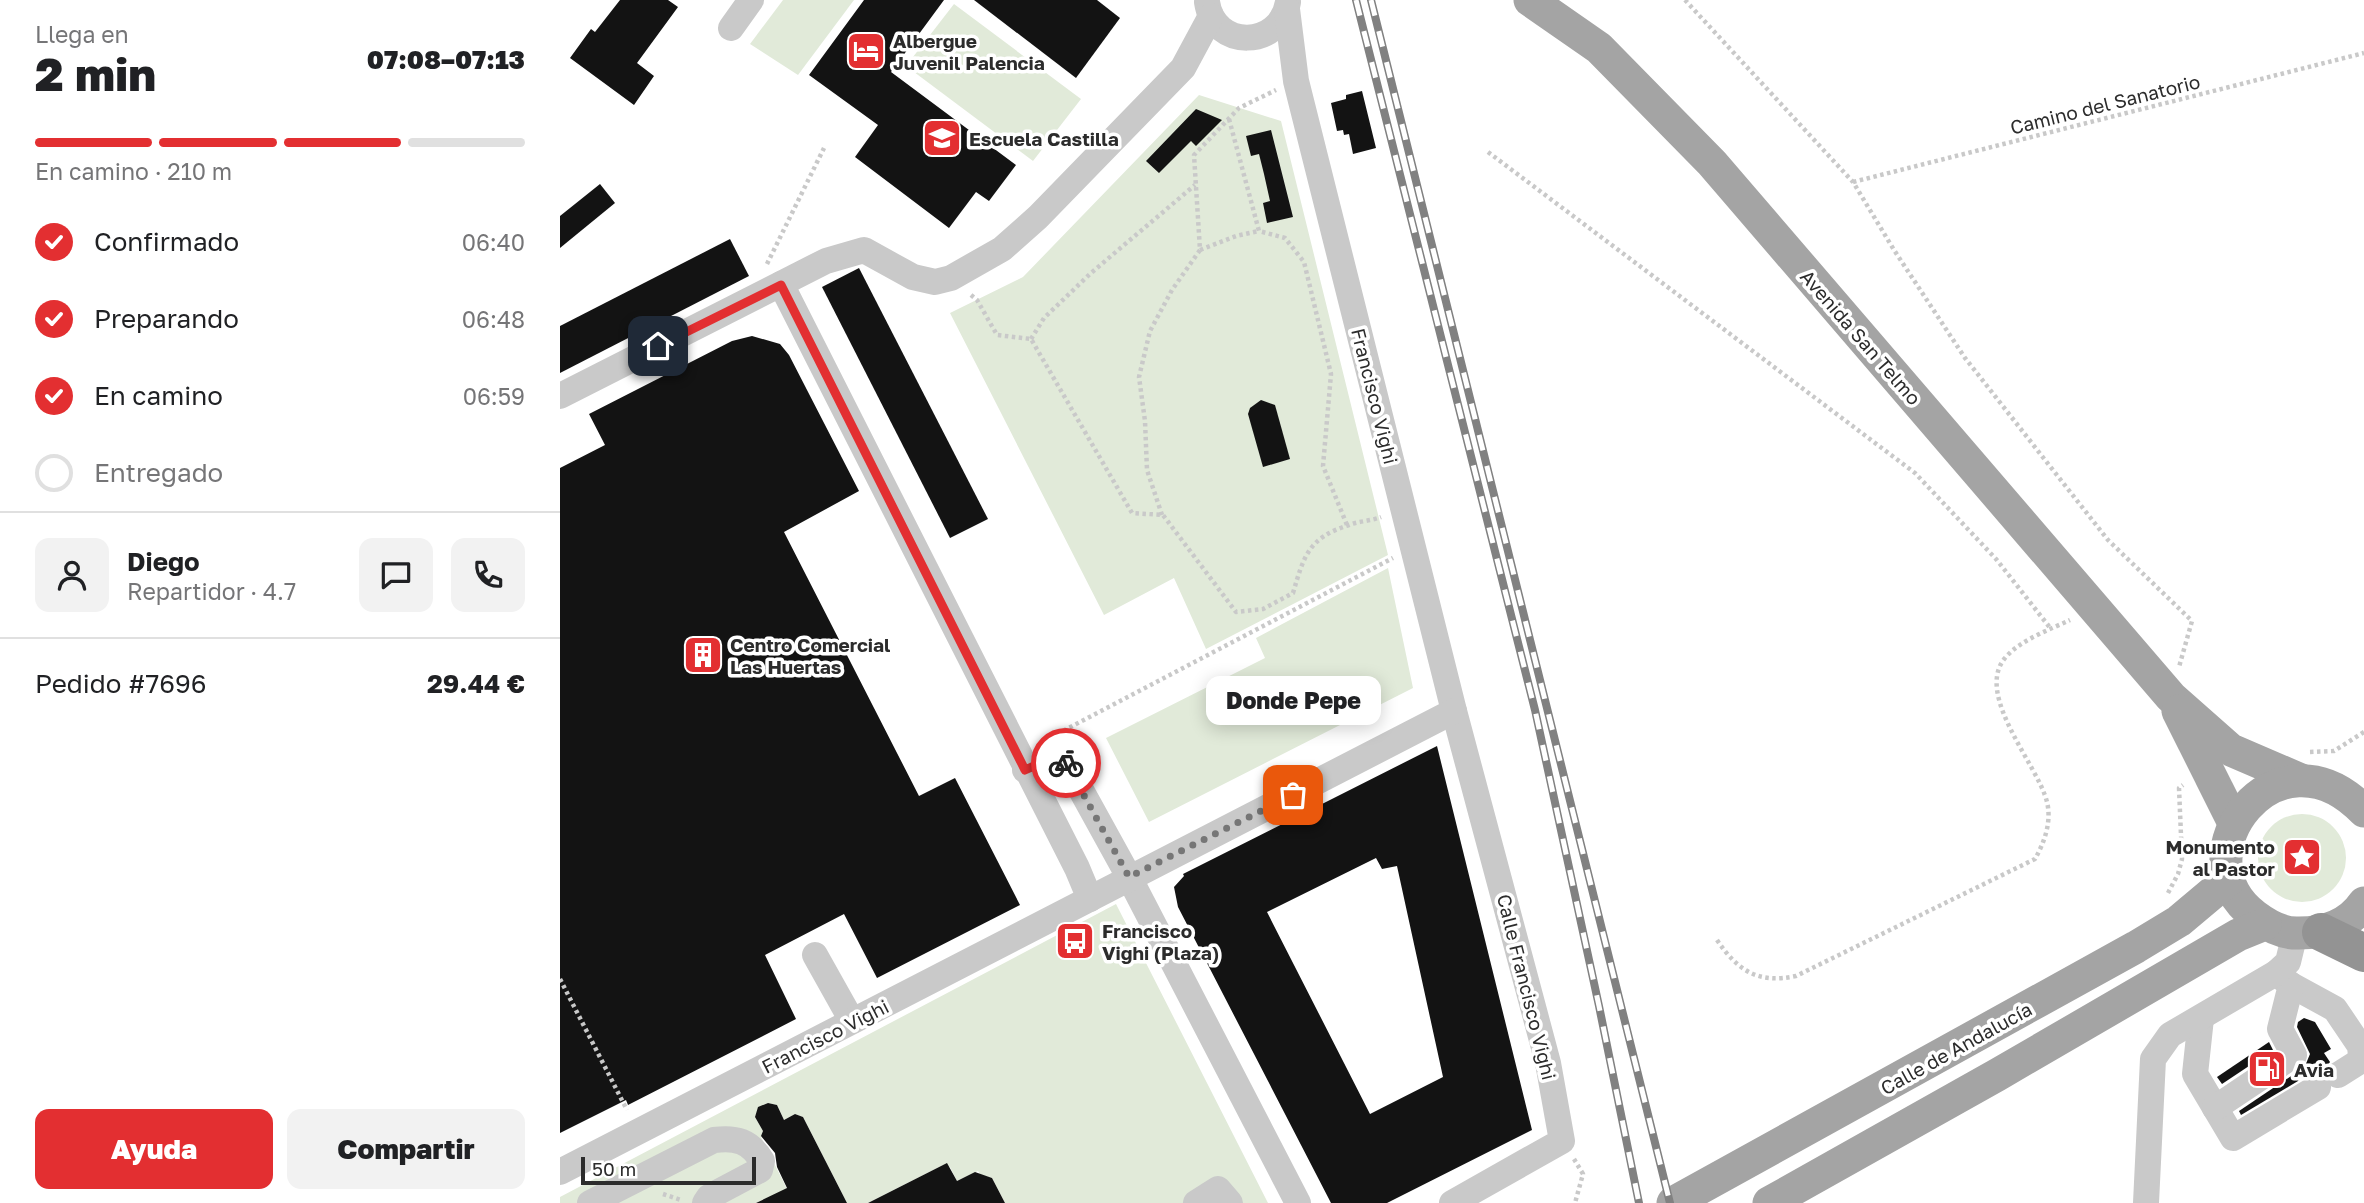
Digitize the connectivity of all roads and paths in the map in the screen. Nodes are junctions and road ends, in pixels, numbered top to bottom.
1 (751, 0) edge
2 (1530, 0) edge
3 (1685, 0) edge
4 (1208, 4) edge
5 (1287, 4) edge
6 (731, 28) dead end
7 (1247, 38) junction
8 (2364, 53) edge
9 (1183, 68) junction
10 (1296, 81) junction
11 (1229, 118) junction
12 (824, 148) dead end
13 (1488, 152) dead end
14 (1853, 182) junction
15 (1195, 185) junction
16 (1259, 230) junction
17 (1200, 250) junction
18 (951, 278) junction
19 (781, 285) junction
20 (1031, 339) junction
21 (560, 396) edge
22 (1402, 504) junction
23 (1163, 515) junction
24 (1347, 525) junction
25 (1412, 548) junction
26 (2094, 608) junction
27 (2051, 629) junction
28 (2171, 697) junction
29 (1454, 711) junction
30 (1022, 762) junction
31 (2301, 780) junction
32 (2359, 796) edge
33 (2234, 823) junction
34 (1129, 877) junction
35 (2230, 879) junction
36 (1090, 899) junction
37 (2364, 903) edge
38 (2294, 930) junction
39 (1717, 940) dead end
40 (2364, 953) edge
41 (816, 955) dead end
42 (560, 979) edge
43 (2283, 979) junction
44 (2200, 1018) junction
45 (852, 1021) junction
46 (2215, 1108) junction
47 (638, 1133) junction
48 (1562, 1141) junction
49 (560, 1172) edge
50 (657, 1192) dead end
51 (590, 1203) edge
52 (692, 1203) edge
53 (705, 1203) edge
54 (1196, 1203) edge
55 (1230, 1203) edge
56 (1298, 1203) edge
57 (1452, 1203) edge
58 (1575, 1203) edge
59 (1673, 1203) edge
60 (1769, 1203) edge
61 (2146, 1203) edge

1 - 6 street
2 - 26 main road, Avenida San Telmo
3 - 14 path
4 - 7 street, Francisco Vighi
4 - 9 street
5 - 7 street
5 - 10 street, Francisco Vighi
7 - 9 street
7 - 10 street, Francisco Vighi
8 - 14 path, Camino del Sanatorio
9 - 18 street
10 - 11 path
10 - 22 street, Francisco Vighi
11 - 15 path
11 - 16 path
12 - 19 path
13 - 27 path
14 - 28 path
15 - 17 path
15 - 20 path
16 - 17 path
16 - 24 path
17 - 23 path
18 - 19 street
18 - 20 path
19 - 21 street
19 - 30 street
20 - 23 path
22 - 24 path
22 - 25 street, Francisco Vighi
23 - 24 path
25 - 29 street, Francisco Vighi
25 - 30 path
26 - 27 path
26 - 28 main road, Avenida San Telmo
27 - 39 path
28 - 31 main road, Avenida San Telmo
28 - 33 main road, Avenida San Telmo
29 - 34 street
29 - 48 street, Calle Francisco Vighi
30 - 34 street
30 - 36 street
31 - 32 main road, Avenida San Telmo
31 - 33 main road
33 - 35 main road
34 - 36 street
34 - 56 street
35 - 38 main road
35 - 59 main road, Calle de Andalucía
36 - 45 street, Francisco Vighi
37 - 38 main road
38 - 40 highway
38 - 43 street
38 - 60 main road
41 - 45 street
42 - 47 path
43 - 44 street
43 - 46 street
43 - 46 street
44 - 46 street
44 - 61 street
45 - 47 street, Francisco Vighi
47 - 49 street, Francisco Vighi
48 - 57 street
48 - 58 path
50 - 52 path
51 - 53 street
54 - 55 street

